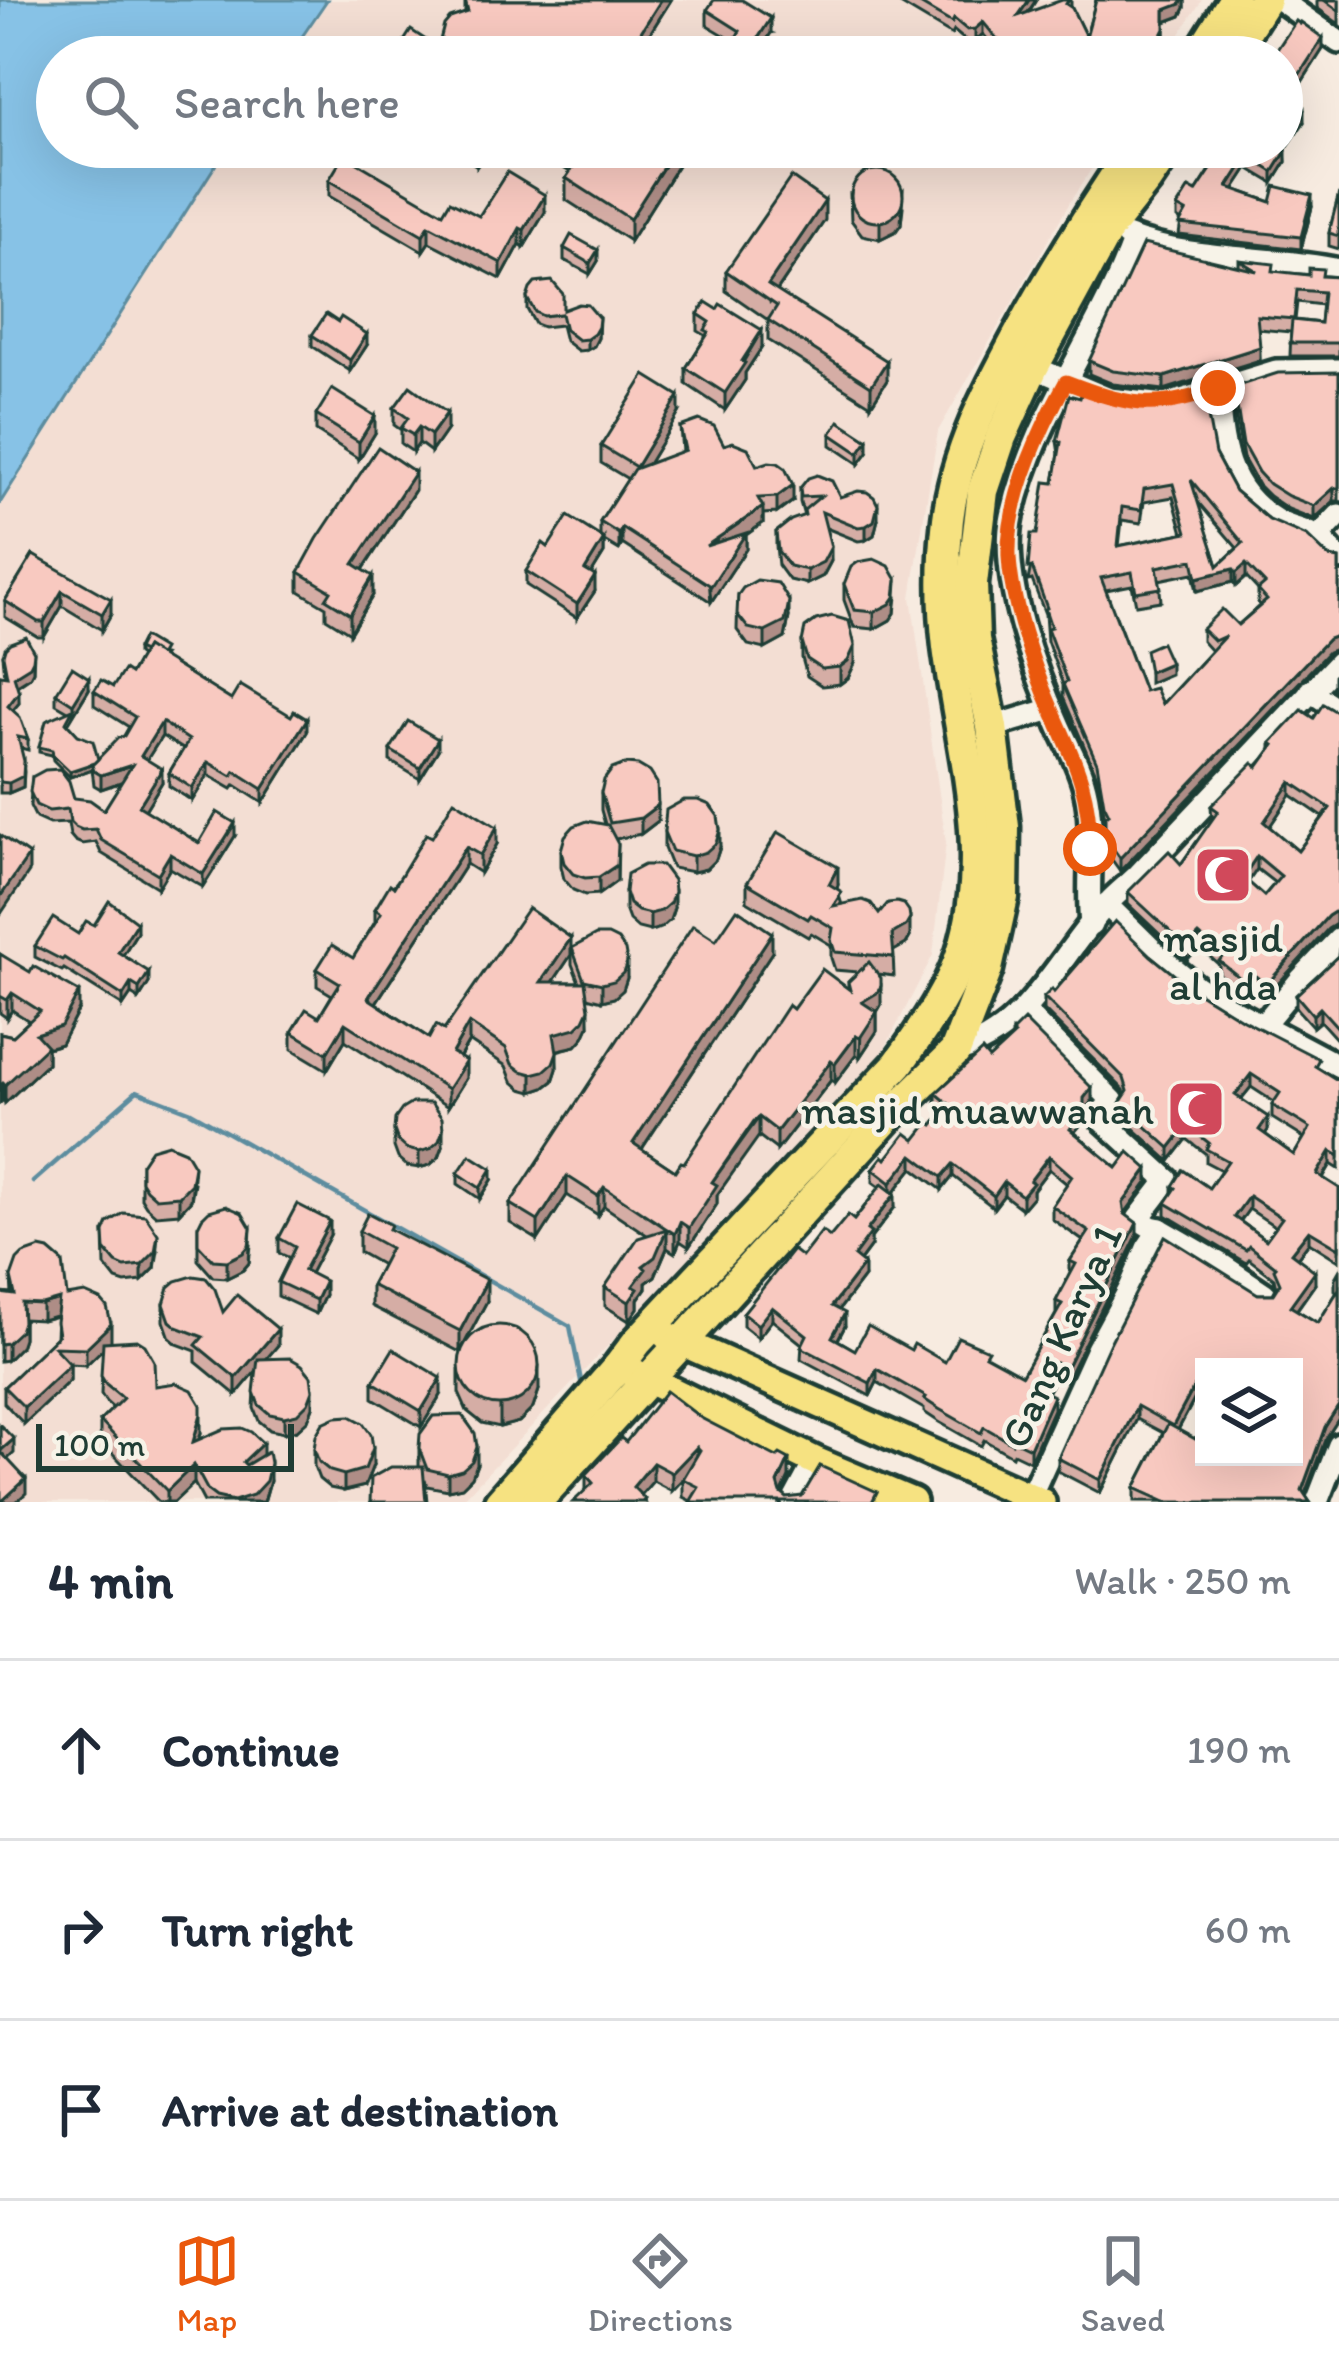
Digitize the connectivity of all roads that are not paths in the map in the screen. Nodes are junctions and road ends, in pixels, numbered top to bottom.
1 (1234, 0) edge
2 (1265, 0) edge
3 (1280, 0) edge
4 (1211, 36) edge
5 (1242, 36) edge
6 (1339, 42) edge
7 (1121, 168) edge
8 (1155, 168) edge
9 (1121, 234) junction
10 (1339, 270) edge
11 (1048, 311) junction
12 (1033, 367) junction
13 (1339, 370) edge
14 (1066, 382) junction
15 (1218, 388) junction
16 (1011, 413) junction
17 (1043, 426) junction
18 (1339, 515) edge
19 (1318, 537) junction
20 (1339, 559) edge
21 (1339, 662) edge
22 (1310, 692) junction
23 (1052, 709) junction
24 (1339, 710) edge
25 (992, 727) junction
26 (1106, 904) junction
27 (1091, 925) junction
28 (1339, 939) edge
29 (1023, 1010) junction
30 (1264, 1025) junction
31 (955, 1052) junction
32 (1339, 1066) edge
33 (1160, 1229) junction
34 (1265, 1294) edge
35 (652, 1328) junction
36 (680, 1342) junction
37 (620, 1366) junction
38 (649, 1379) junction
39 (1339, 1445) edge
40 (815, 1460) junction
41 (1036, 1500) edge
42 (500, 1502) edge
43 (536, 1502) edge
44 (793, 1502) edge
45 (912, 1502) edge
46 (1317, 1502) edge

1 - 4 highway
2 - 5 highway
3 - 6 street
7 - 11 highway
8 - 9 highway
9 - 10 street
9 - 11 highway
9 - 14 street
11 - 12 highway
11 - 35 highway
12 - 14 street
12 - 16 highway
13 - 15 street
14 - 15 street
14 - 17 street
15 - 19 street
16 - 17 street
16 - 25 highway
17 - 23 street
18 - 19 street
19 - 20 street
21 - 22 street
22 - 24 street
22 - 26 street
23 - 25 street
23 - 27 street
25 - 31 highway
26 - 27 street
26 - 30 street
27 - 29 street
28 - 30 street
29 - 31 street
29 - 33 street, Gang Karya 1
30 - 32 street
31 - 36 highway
33 - 34 street
33 - 41 street, Gang Karya 1
35 - 36 main road
35 - 37 highway
36 - 38 highway
36 - 41 main road
37 - 38 main road
37 - 42 highway
38 - 40 main road
38 - 43 highway
39 - 46 street
40 - 44 street
40 - 45 main road

